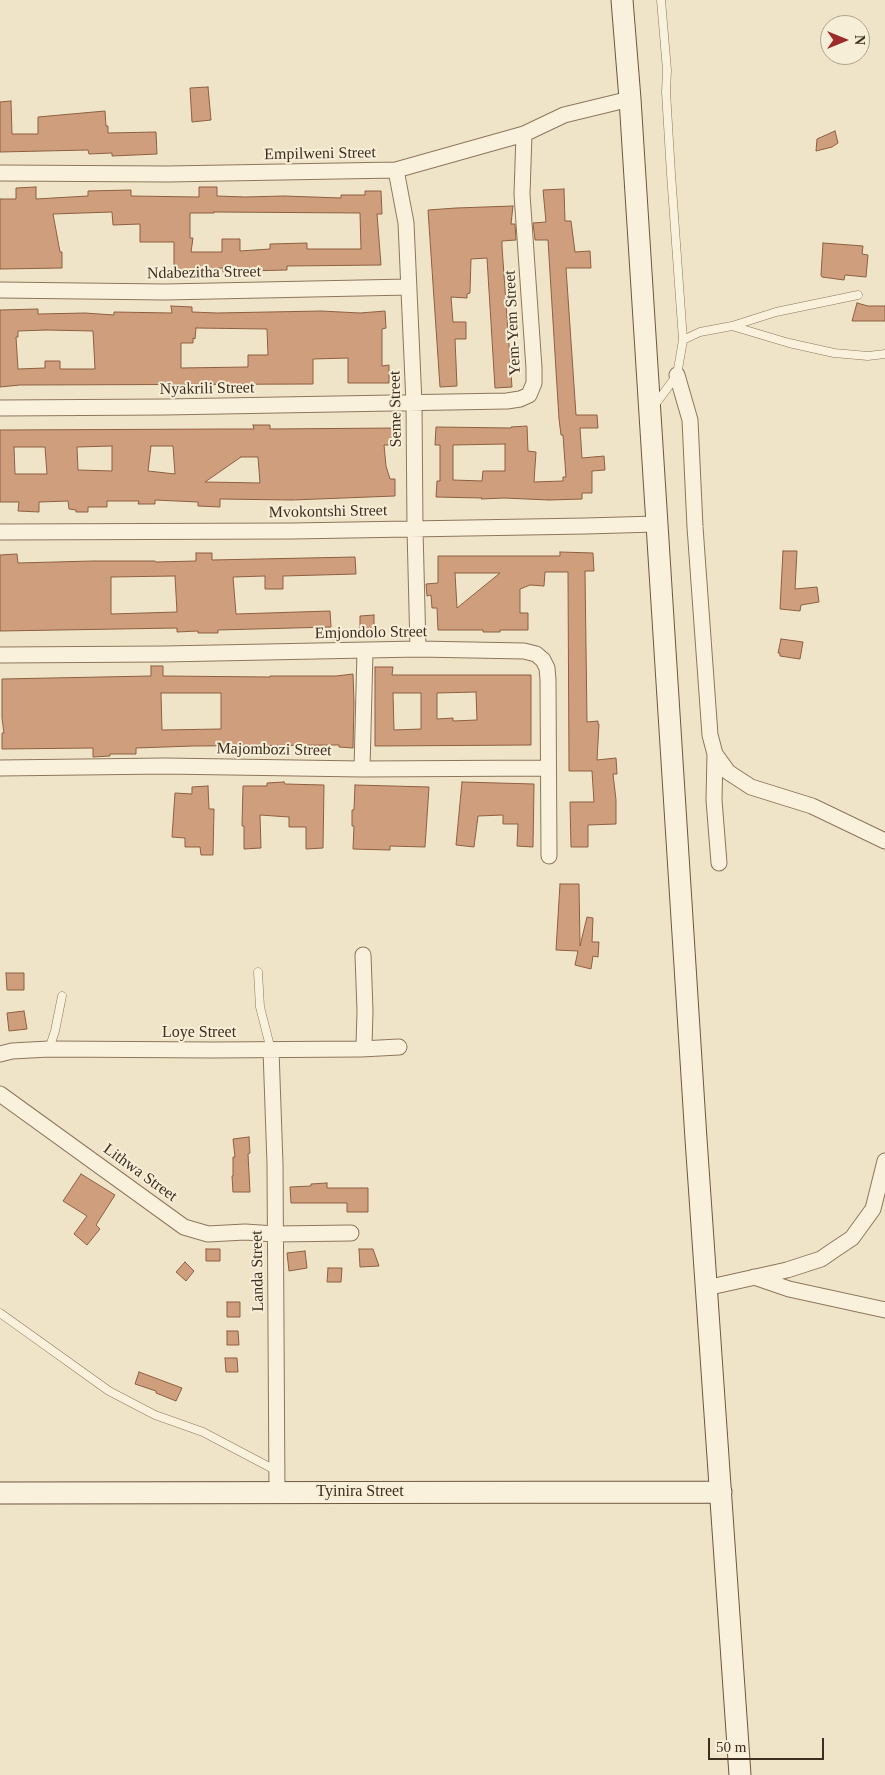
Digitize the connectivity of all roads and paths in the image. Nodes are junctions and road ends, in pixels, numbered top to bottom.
1 (622, 0) edge
2 (662, 0) edge
3 (630, 99) junction
4 (524, 134) junction
5 (396, 170) junction
6 (0, 173) edge
7 (409, 287) junction
8 (0, 290) edge
9 (858, 295) dead end
10 (732, 326) junction
11 (683, 340) junction
12 (885, 354) edge
13 (677, 375) junction
14 (414, 403) junction
15 (0, 408) edge
16 (649, 412) junction
17 (656, 524) junction
18 (414, 529) junction
19 (0, 532) edge
20 (418, 649) junction
21 (365, 651) junction
22 (0, 655) edge
23 (715, 754) junction
24 (0, 768) edge
25 (548, 768) junction
26 (362, 769) junction
27 (885, 841) edge
28 (549, 856) dead end
29 (719, 863) dead end
30 (363, 955) dead end
31 (258, 972) dead end
32 (62, 996) dead end
33 (399, 1046) dead end
34 (49, 1049) junction
35 (361, 1049) junction
36 (271, 1050) junction
37 (0, 1054) edge
38 (0, 1094) edge
39 (885, 1161) edge
40 (275, 1234) junction
41 (351, 1234) dead end
42 (754, 1277) junction
43 (706, 1288) junction
44 (885, 1310) edge
45 (0, 1313) edge
46 (278, 1471) junction
47 (278, 1492) junction
48 (721, 1492) junction
49 (0, 1493) edge
50 (740, 1775) edge

1 - 3 main road
2 - 11 lane
3 - 4 street, Empilweni Street
3 - 16 main road
4 - 5 street, Empilweni Street
4 - 14 street, Yem-Yem Street
5 - 6 street, Empilweni Street
5 - 7 street, Seme Street
7 - 8 street, Ndabezitha Street
7 - 14 street, Seme Street
9 - 10 lane
10 - 11 lane
10 - 12 lane
11 - 13 lane
13 - 16 lane
13 - 23 street
14 - 15 street, Nyakrili Street
14 - 18 street, Seme Street
16 - 17 main road
17 - 18 street, Mvokontshi Street
17 - 43 main road
18 - 19 street, Mvokontshi Street
18 - 20 street, Seme Street
20 - 21 street, Emjondolo Street
20 - 25 street, Emjondolo Street
21 - 22 street, Emjondolo Street
21 - 26 street
23 - 27 street
23 - 29 street
24 - 26 street, Majombozi Street
25 - 26 street, Majombozi Street
25 - 28 street, Emjondolo Street
30 - 35 street
31 - 36 lane
32 - 34 lane
33 - 35 street, Loye Street
34 - 36 street, Loye Street
34 - 37 street, Loye Street
35 - 36 street, Loye Street
36 - 40 street, Landa Street
38 - 40 street, Lithwa Street
39 - 42 street
40 - 41 street, Lithwa Street
40 - 46 street, Landa Street
42 - 43 street
42 - 44 street
43 - 48 main road
45 - 46 lane
46 - 47 street, Landa Street
47 - 48 main road, Tyinira Street
47 - 49 main road, Tyinira Street
48 - 50 main road

